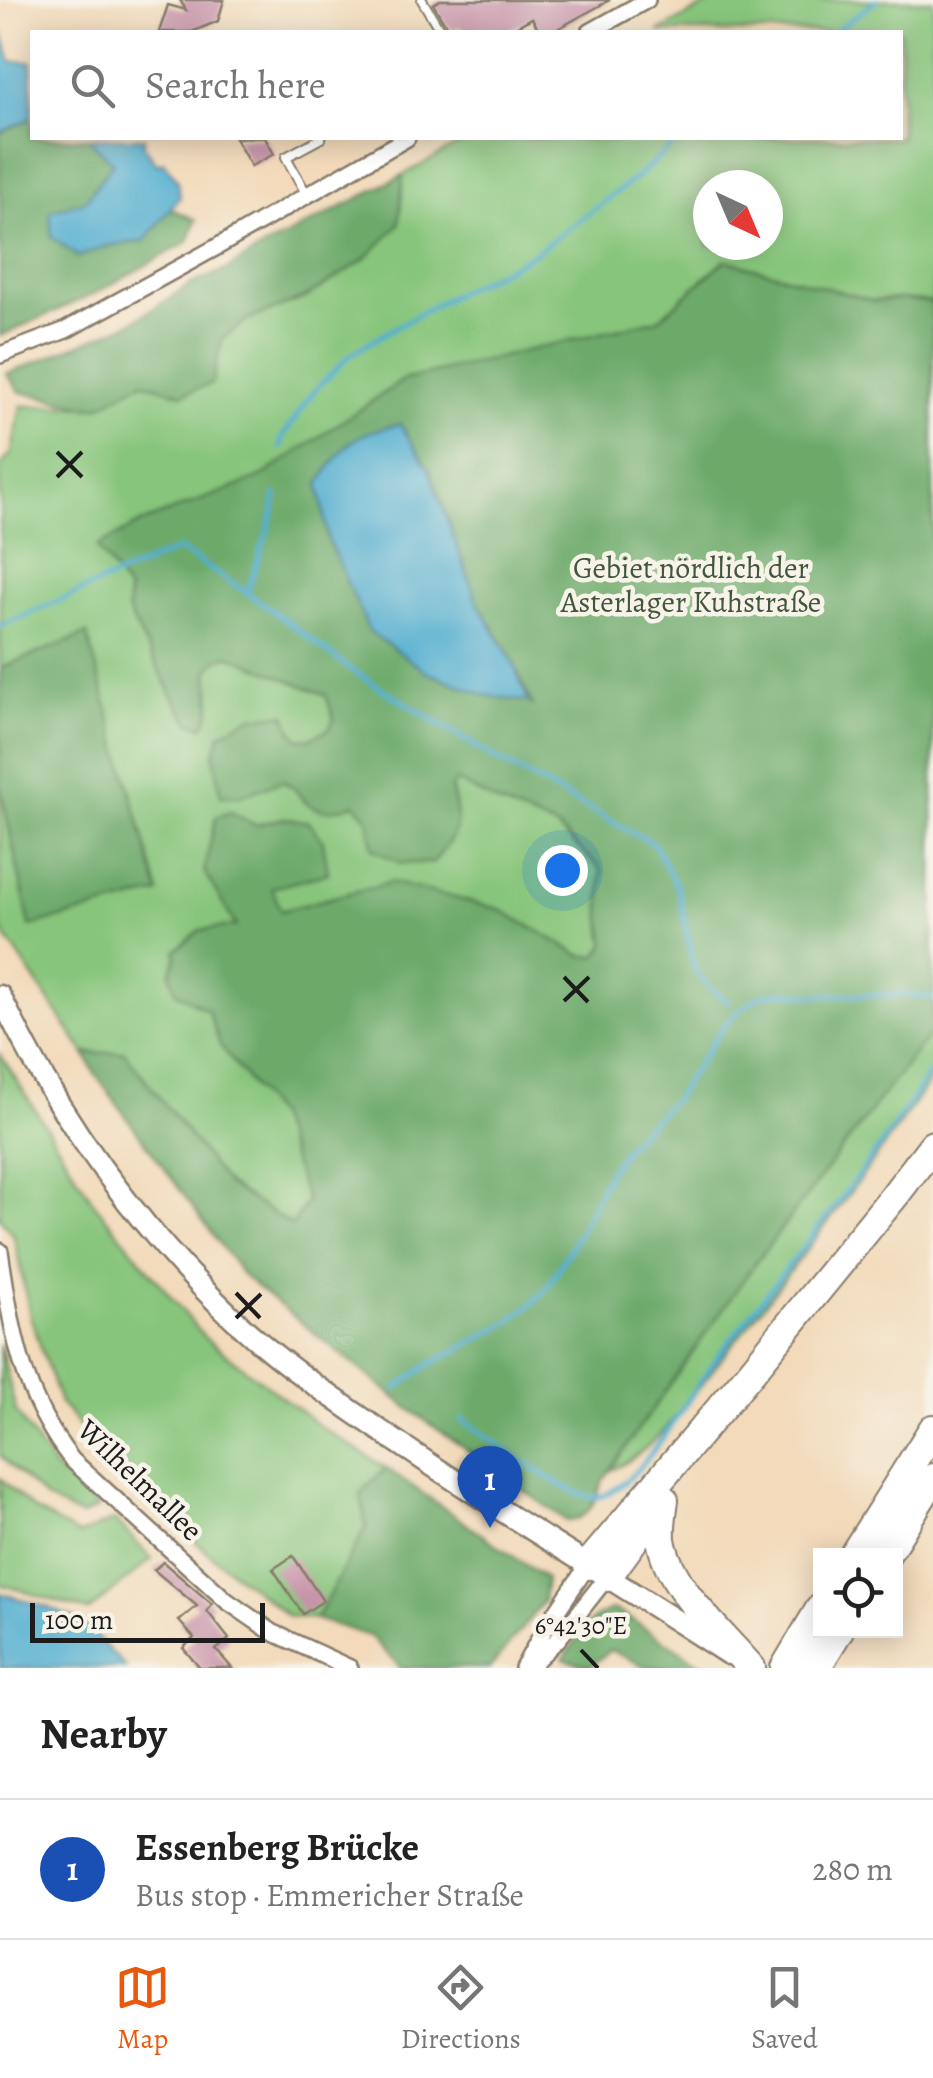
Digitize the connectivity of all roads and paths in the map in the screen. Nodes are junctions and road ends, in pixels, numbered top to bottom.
1 (422, 0) edge
2 (646, 0) edge
3 (440, 30) edge
4 (594, 30) edge
5 (317, 140) edge
6 (404, 140) edge
7 (307, 195) junction
8 (0, 355) edge
9 (0, 996) edge
10 (933, 1145) edge
11 (933, 1162) edge
12 (0, 1251) edge
13 (4, 1304) edge
14 (933, 1429) edge
15 (933, 1478) edge
16 (664, 1498) junction
17 (858, 1548) edge
18 (890, 1548) edge
19 (598, 1571) junction
20 (814, 1638) edge
21 (823, 1638) edge
22 (350, 1668) edge
23 (525, 1668) edge
24 (750, 1668) edge
25 (786, 1668) edge
26 (816, 1668) edge

1 - 3 lane
2 - 4 street
5 - 7 lane
6 - 7 street
7 - 8 street
9 - 19 main road
10 - 19 highway
11 - 16 highway
12 - 13 street, Wilhelmallee
13 - 22 street, Wilhelmallee
14 - 17 highway
15 - 18 highway
16 - 19 highway
16 - 24 highway
19 - 23 street
19 - 24 main road
20 - 25 highway
21 - 26 highway

